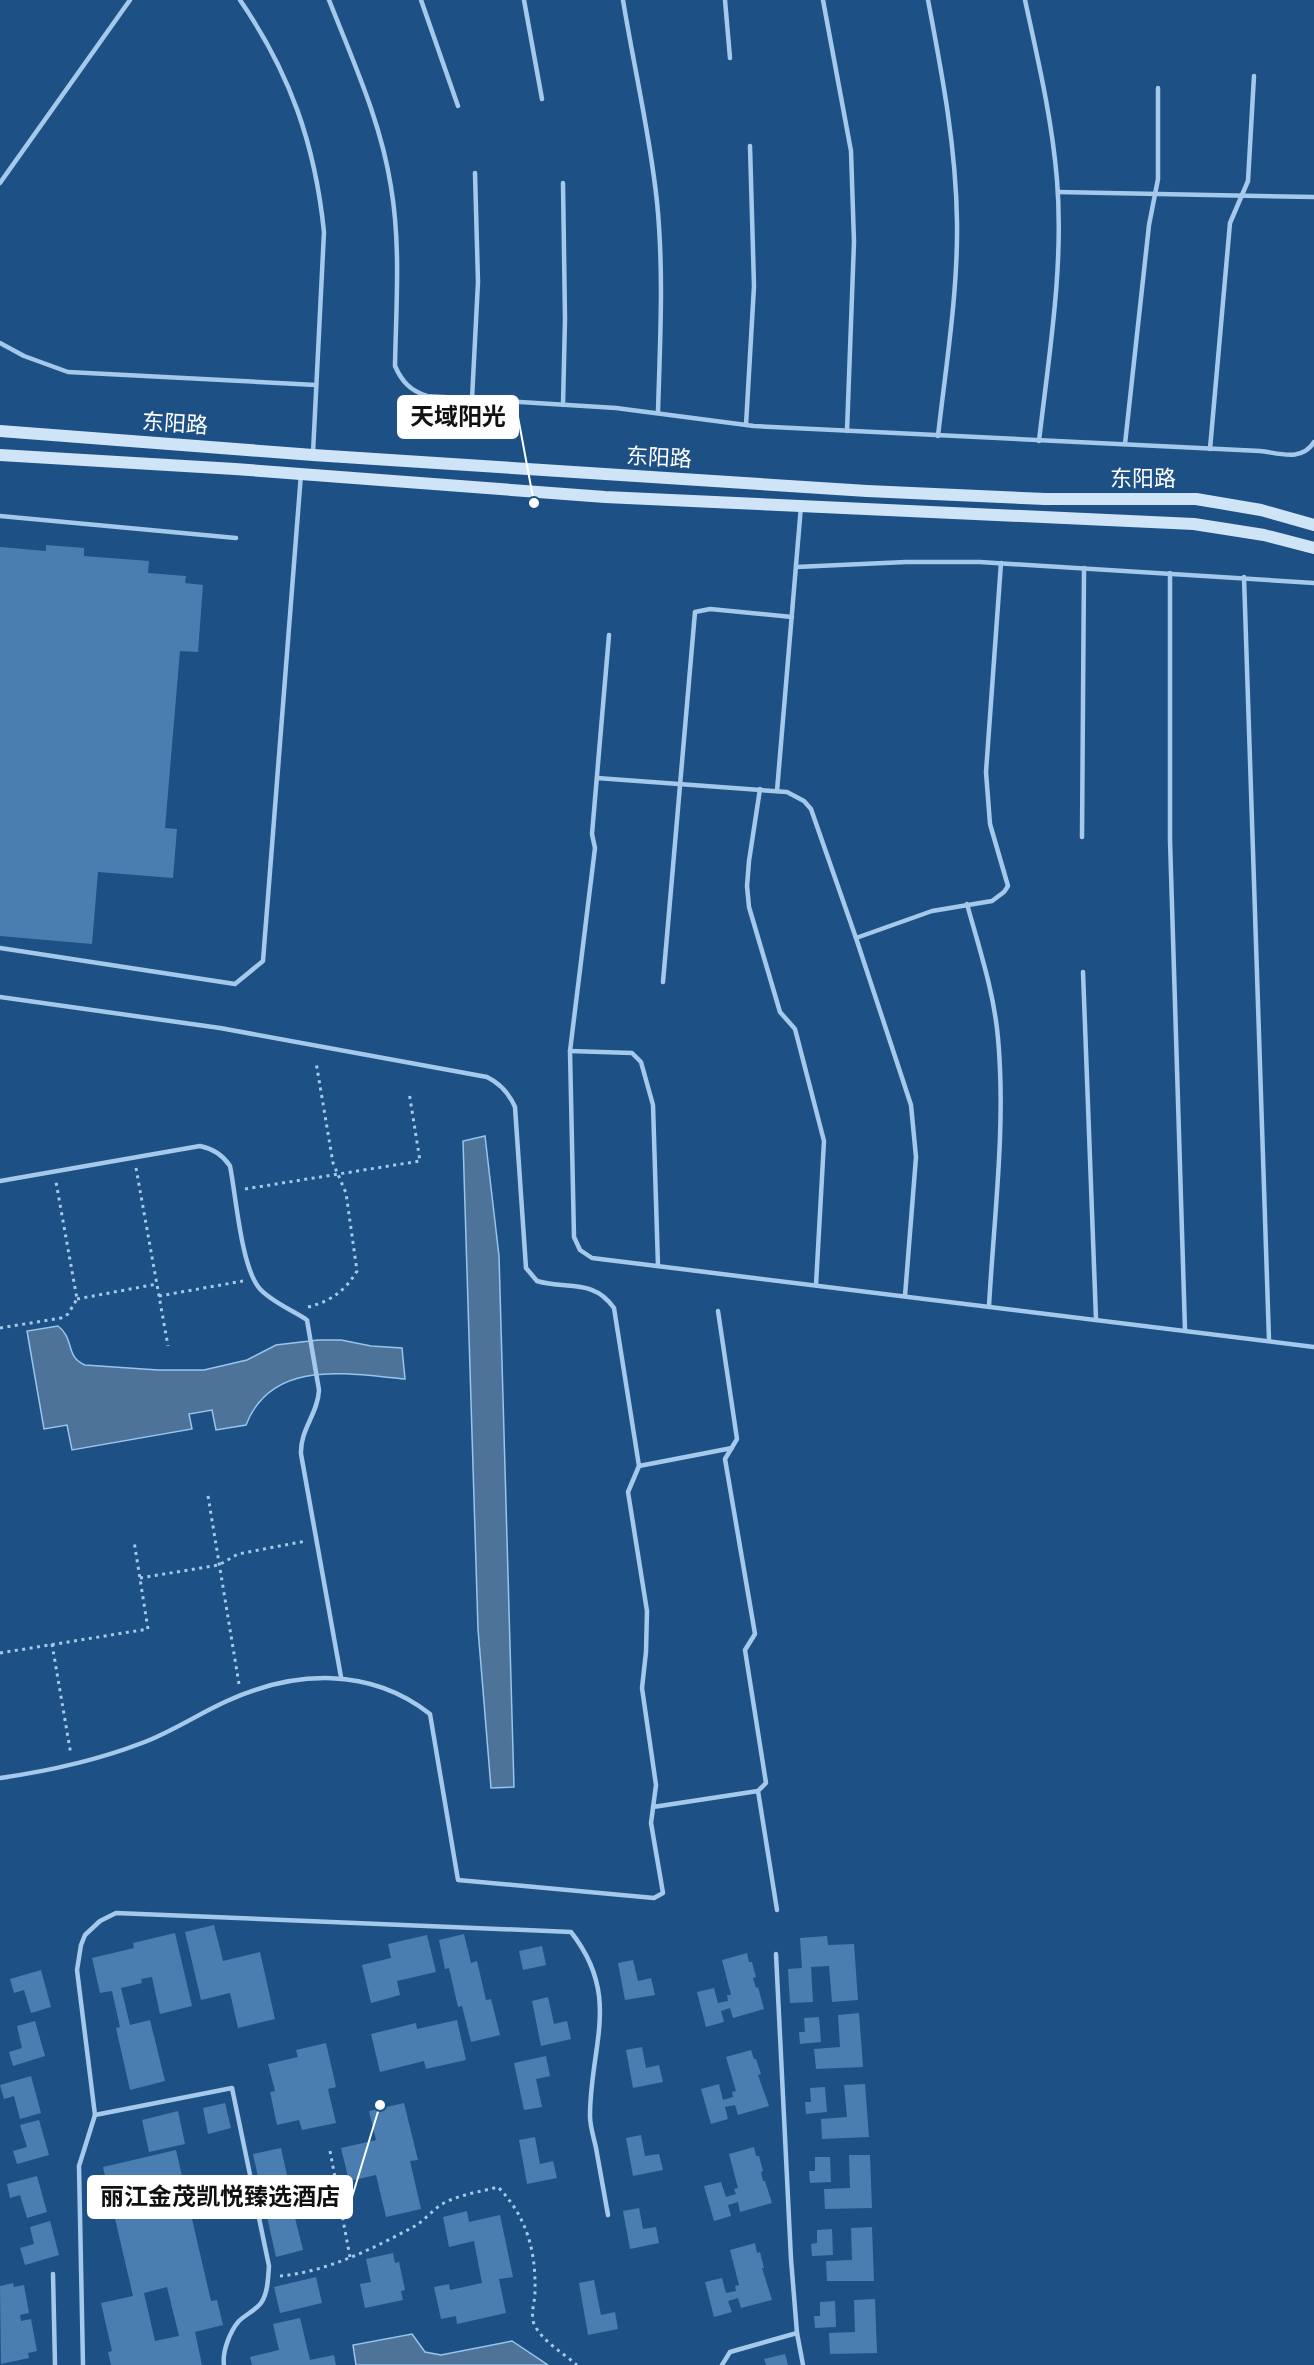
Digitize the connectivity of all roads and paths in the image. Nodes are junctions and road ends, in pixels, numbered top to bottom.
1 (130, 0) edge
2 (240, 0) edge
3 (329, 0) edge
4 (421, 0) edge
5 (524, 0) edge
6 (623, 0) edge
7 (725, 0) edge
8 (823, 0) edge
9 (928, 0) edge
10 (1025, 0) edge
11 (730, 58) dead end
12 (1254, 76) dead end
13 (1158, 88) dead end
14 (542, 99) dead end
15 (458, 106) dead end
16 (750, 146) dead end
17 (475, 173) dead end
18 (0, 183) edge
19 (563, 183) dead end
20 (1058, 192) junction
21 (1155, 194) junction
22 (1241, 195) junction
23 (1314, 197) edge
24 (0, 343) edge
25 (316, 385) junction
26 (472, 399) junction
27 (563, 405) junction
28 (658, 412) junction
29 (746, 424) junction
30 (0, 431) edge
31 (847, 431) junction
32 (939, 436) junction
33 (1039, 441) junction
34 (1314, 442) edge
35 (1125, 444) junction
36 (1210, 449) junction
37 (0, 455) edge
38 (313, 455) junction
39 (301, 474) junction
40 (801, 506) junction
41 (0, 516) edge
42 (1314, 525) edge
43 (236, 538) dead end
44 (1314, 548) edge
45 (1001, 564) junction
46 (796, 567) junction
47 (1084, 568) junction
48 (1170, 573) junction
49 (1244, 577) junction
50 (1314, 583) edge
51 (792, 616) junction
52 (609, 635) dead end
53 (597, 778) junction
54 (680, 784) junction
55 (760, 789) junction
56 (777, 791) junction
57 (1082, 837) dead end
58 (967, 904) junction
59 (856, 938) junction
60 (0, 948) edge
61 (1083, 972) dead end
62 (663, 982) dead end
63 (0, 997) edge
64 (570, 1051) junction
65 (316, 1062) dead end
66 (409, 1092) dead end
67 (134, 1158) junction
68 (54, 1171) junction
69 (338, 1174) junction
70 (0, 1181) edge
71 (235, 1191) junction
72 (658, 1266) junction
73 (253, 1280) junction
74 (157, 1284) junction
75 (816, 1285) junction
76 (159, 1296) junction
77 (905, 1296) junction
78 (77, 1299) junction
79 (988, 1306) junction
80 (293, 1311) junction
81 (718, 1311) dead end
82 (1096, 1319) junction
83 (0, 1328) edge
84 (1185, 1330) junction
85 (1269, 1340) junction
86 (168, 1346) dead end
87 (1314, 1347) edge
88 (732, 1448) junction
89 (639, 1466) junction
90 (208, 1496) dead end
91 (316, 1539) junction
92 (134, 1541) dead end
93 (219, 1565) junction
94 (140, 1578) junction
95 (52, 1644) junction
96 (0, 1653) edge
97 (341, 1677) junction
98 (241, 1695) junction
99 (73, 1765) junction
100 (0, 1778) edge
101 (758, 1791) junction
102 (653, 1807) junction
103 (777, 1910) dead end
104 (776, 1954) dead end
105 (95, 2115) junction
106 (330, 2151) dead end
107 (608, 2215) dead end
108 (350, 2257) junction
109 (53, 2274) dead end
110 (268, 2277) junction
111 (797, 2333) junction
112 (55, 2365) edge
113 (83, 2365) edge
114 (225, 2365) edge
115 (577, 2365) edge
116 (722, 2365) edge
117 (803, 2365) edge

1 - 18 lane
2 - 25 lane
3 - 26 lane
4 - 15 lane
5 - 14 lane
6 - 28 lane
7 - 11 lane
8 - 31 lane
9 - 32 lane
10 - 20 lane
12 - 22 lane
13 - 21 lane
16 - 29 lane
17 - 26 lane
19 - 27 lane
20 - 21 lane
20 - 33 lane
21 - 22 lane
21 - 35 lane
22 - 23 lane
22 - 36 lane
24 - 25 lane
25 - 38 lane
26 - 27 lane
27 - 28 lane
28 - 29 lane
29 - 31 lane
30 - 38 main road, 东阳路
31 - 32 lane
32 - 33 lane
33 - 35 lane
34 - 36 lane
35 - 36 lane
37 - 39 main road, 东阳路
38 - 42 main road, 东阳路
39 - 40 main road, 东阳路
39 - 60 lane
40 - 44 main road, 东阳路
40 - 46 lane
41 - 43 lane
45 - 46 lane
45 - 47 lane
45 - 58 lane
46 - 51 lane
47 - 48 lane
47 - 57 lane
48 - 49 lane
48 - 84 lane
49 - 50 lane
49 - 85 lane
51 - 54 lane
51 - 56 lane
52 - 53 lane
53 - 54 lane
53 - 64 lane
54 - 55 lane
54 - 62 lane
55 - 56 lane
55 - 75 lane
56 - 59 lane
58 - 59 lane
58 - 79 lane
59 - 77 lane
61 - 82 lane
63 - 89 lane
64 - 72 lane
64 - 72 lane
65 - 69 path
66 - 69 path
67 - 68 lane
67 - 71 lane
67 - 74 path
68 - 70 lane
68 - 78 path
69 - 71 path
69 - 80 path
71 - 73 lane
72 - 75 lane
73 - 76 path
73 - 80 lane
74 - 76 path
74 - 78 path
75 - 77 lane
76 - 86 path
77 - 79 lane
78 - 83 path
79 - 82 lane
80 - 91 lane
81 - 88 lane
82 - 84 lane
84 - 85 lane
85 - 87 lane
88 - 89 lane
88 - 101 lane
89 - 102 lane
90 - 93 path
91 - 93 path
91 - 97 lane
92 - 94 path
93 - 94 path
93 - 98 path
94 - 95 path
95 - 96 path
95 - 99 path
97 - 98 lane
97 - 102 lane
98 - 99 lane
99 - 100 lane
101 - 102 lane
101 - 103 lane
104 - 111 lane
105 - 107 lane
105 - 110 lane
105 - 113 lane
106 - 108 path
108 - 110 path
108 - 115 path
109 - 112 lane
110 - 114 lane
111 - 116 lane
111 - 117 lane

